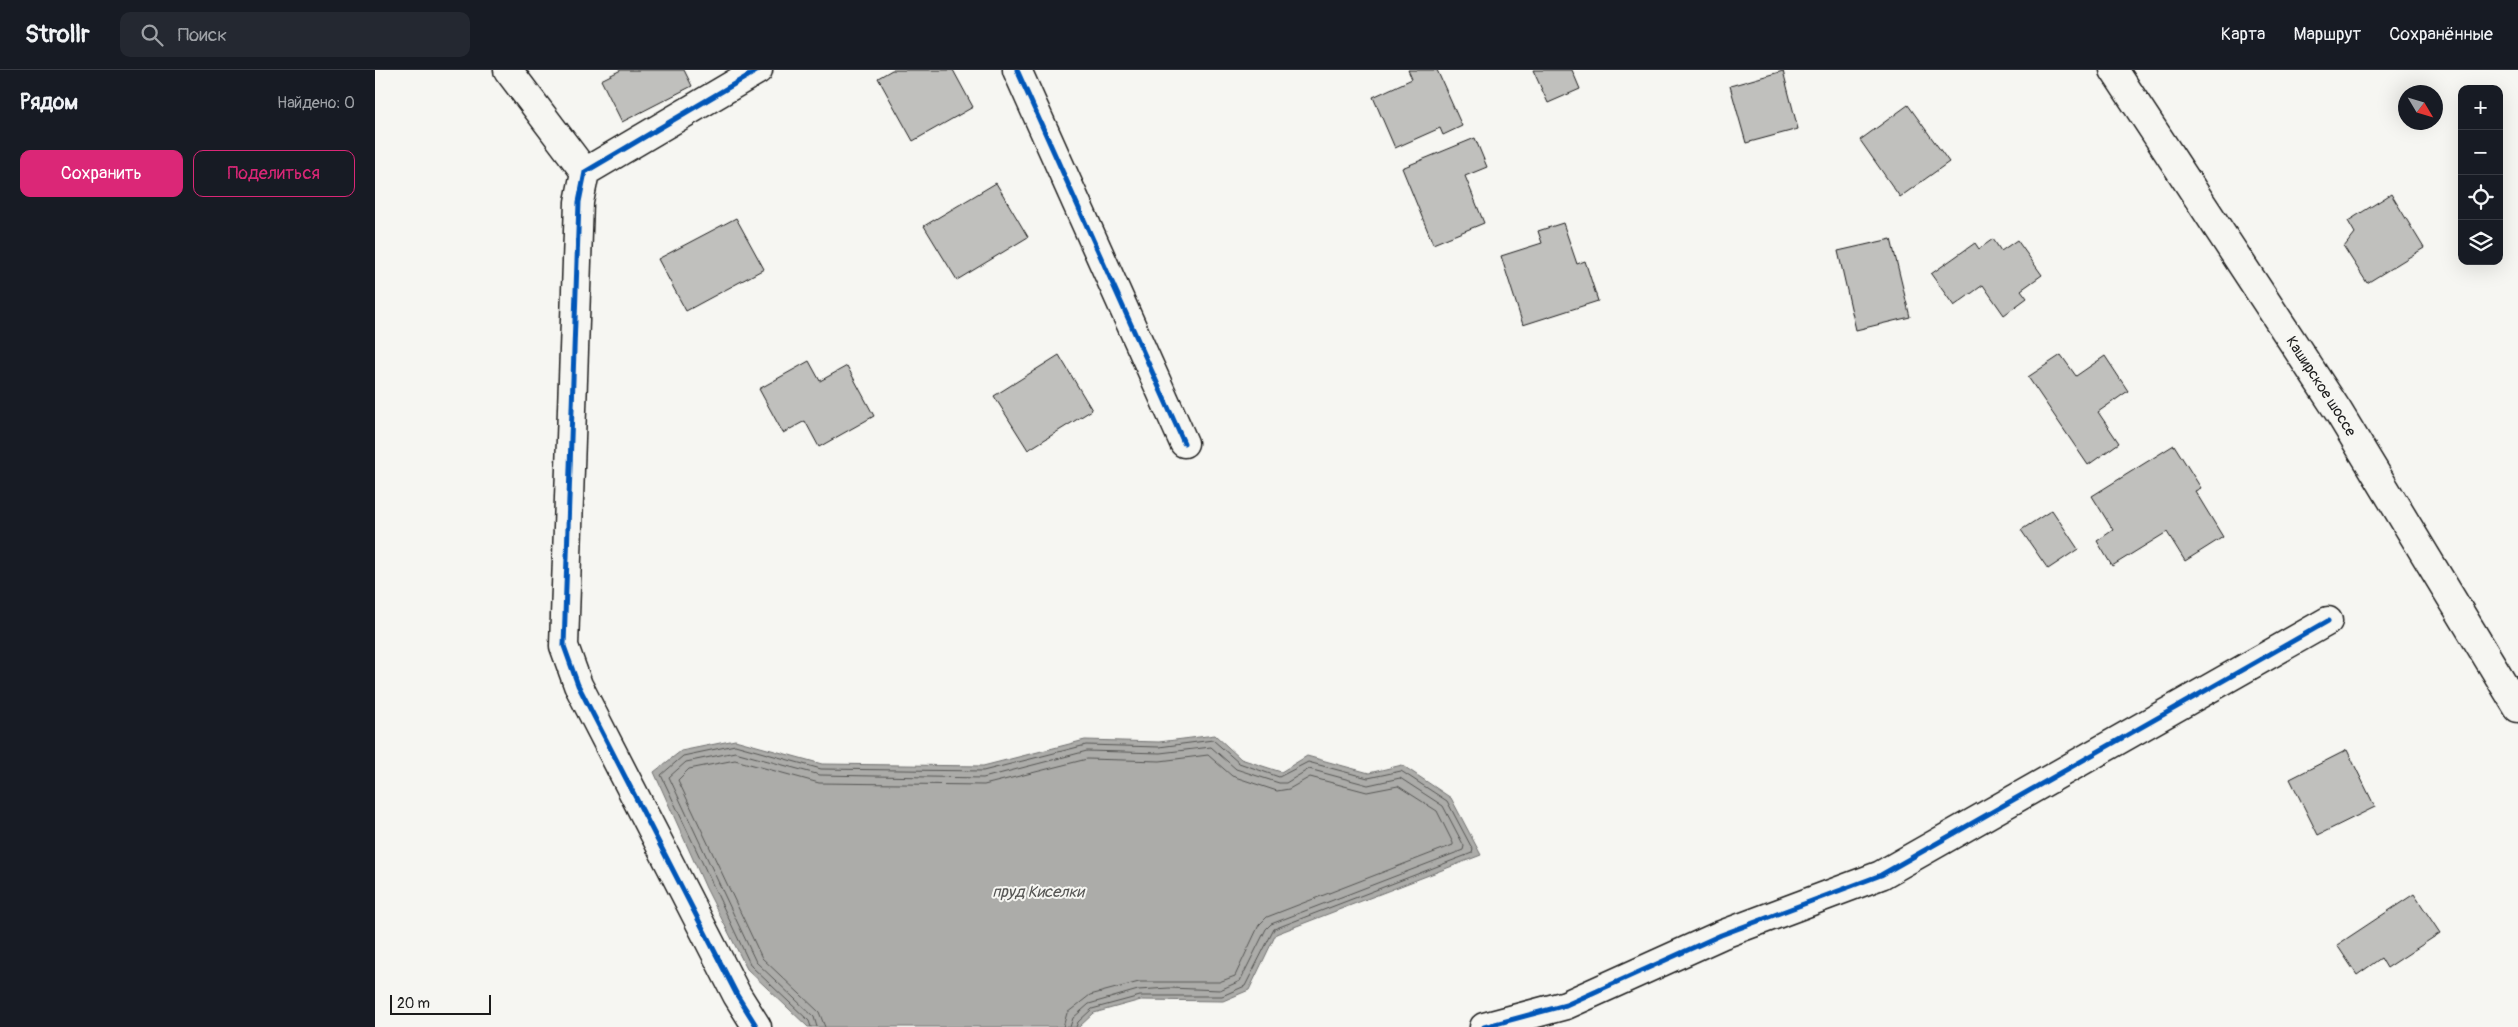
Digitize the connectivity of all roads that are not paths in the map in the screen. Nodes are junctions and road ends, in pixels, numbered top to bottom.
1 (508, 70) edge
2 (758, 70) edge
3 (1017, 70) edge
4 (2114, 70) edge
5 (585, 172) junction
6 (1185, 443) dead end
7 (2328, 621) dead end
8 (2518, 708) edge
9 (757, 1027) edge
10 (1484, 1027) edge

1 - 5 street
2 - 5 street
3 - 6 street
4 - 8 street, Каширское шоссе
5 - 9 street
7 - 10 street

